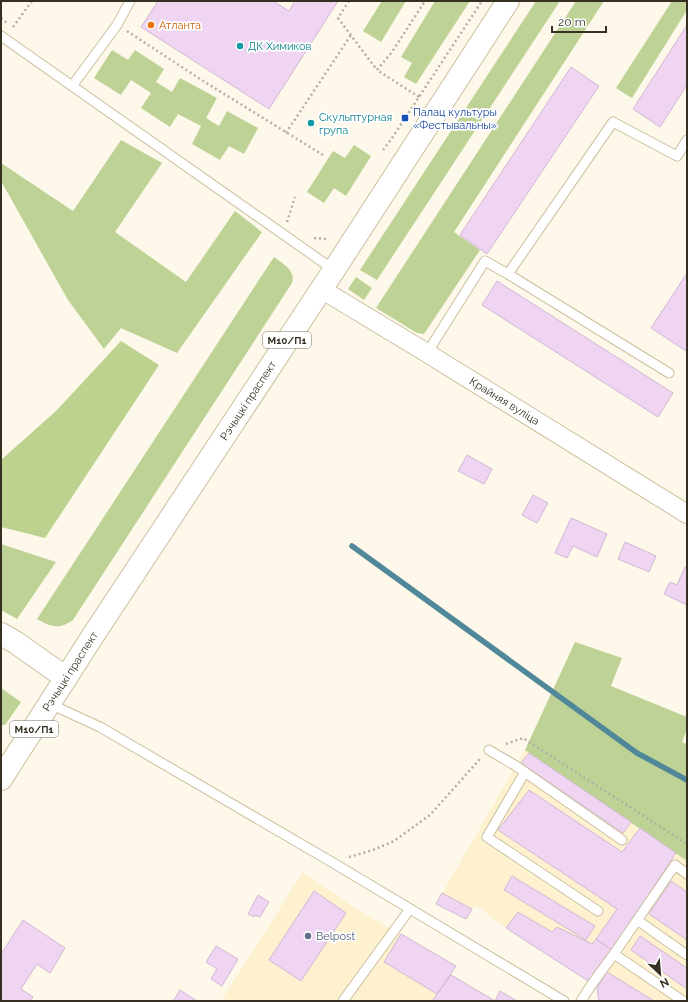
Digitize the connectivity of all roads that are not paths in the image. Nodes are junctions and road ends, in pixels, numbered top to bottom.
1 (130, 1) edge
2 (508, 1) edge
3 (1, 36) edge
4 (72, 86) junction
5 (687, 140) edge
6 (334, 270) junction
7 (508, 274) junction
8 (321, 289) junction
9 (427, 353) junction
10 (669, 373) dead end
11 (687, 514) edge
12 (1, 634) edge
13 (66, 678) junction
14 (50, 704) junction
15 (489, 750) dead end
16 (525, 772) junction
17 (1, 779) edge
18 (622, 840) dead end
19 (687, 874) edge
20 (410, 909) junction
21 (598, 911) dead end
22 (637, 920) junction
23 (614, 954) junction
24 (687, 955) edge
25 (343, 1001) edge
26 (564, 1001) edge
27 (581, 1001) edge
28 (683, 1001) edge

1 - 4 lane
2 - 6 main road, Рэчыцкі праспект / М10/П1
3 - 4 lane
4 - 6 lane
5 - 7 lane
6 - 8 main road, Рэчыцкі праспект / М10/П1
7 - 9 lane
7 - 10 lane
8 - 9 street, Крайняя вуліца
8 - 13 main road, Рэчыцкі праспект / М10/П1
9 - 11 street, Крайняя вуліца
12 - 13 main road
13 - 14 main road, Рэчыцкі праспект / М10/П1
14 - 17 main road, Рэчыцкі праспект / М10/П1
14 - 20 lane
15 - 16 lane
16 - 18 lane
16 - 21 lane
19 - 22 lane
20 - 25 lane
20 - 26 lane
22 - 23 lane
22 - 24 lane
23 - 27 lane
23 - 28 lane

